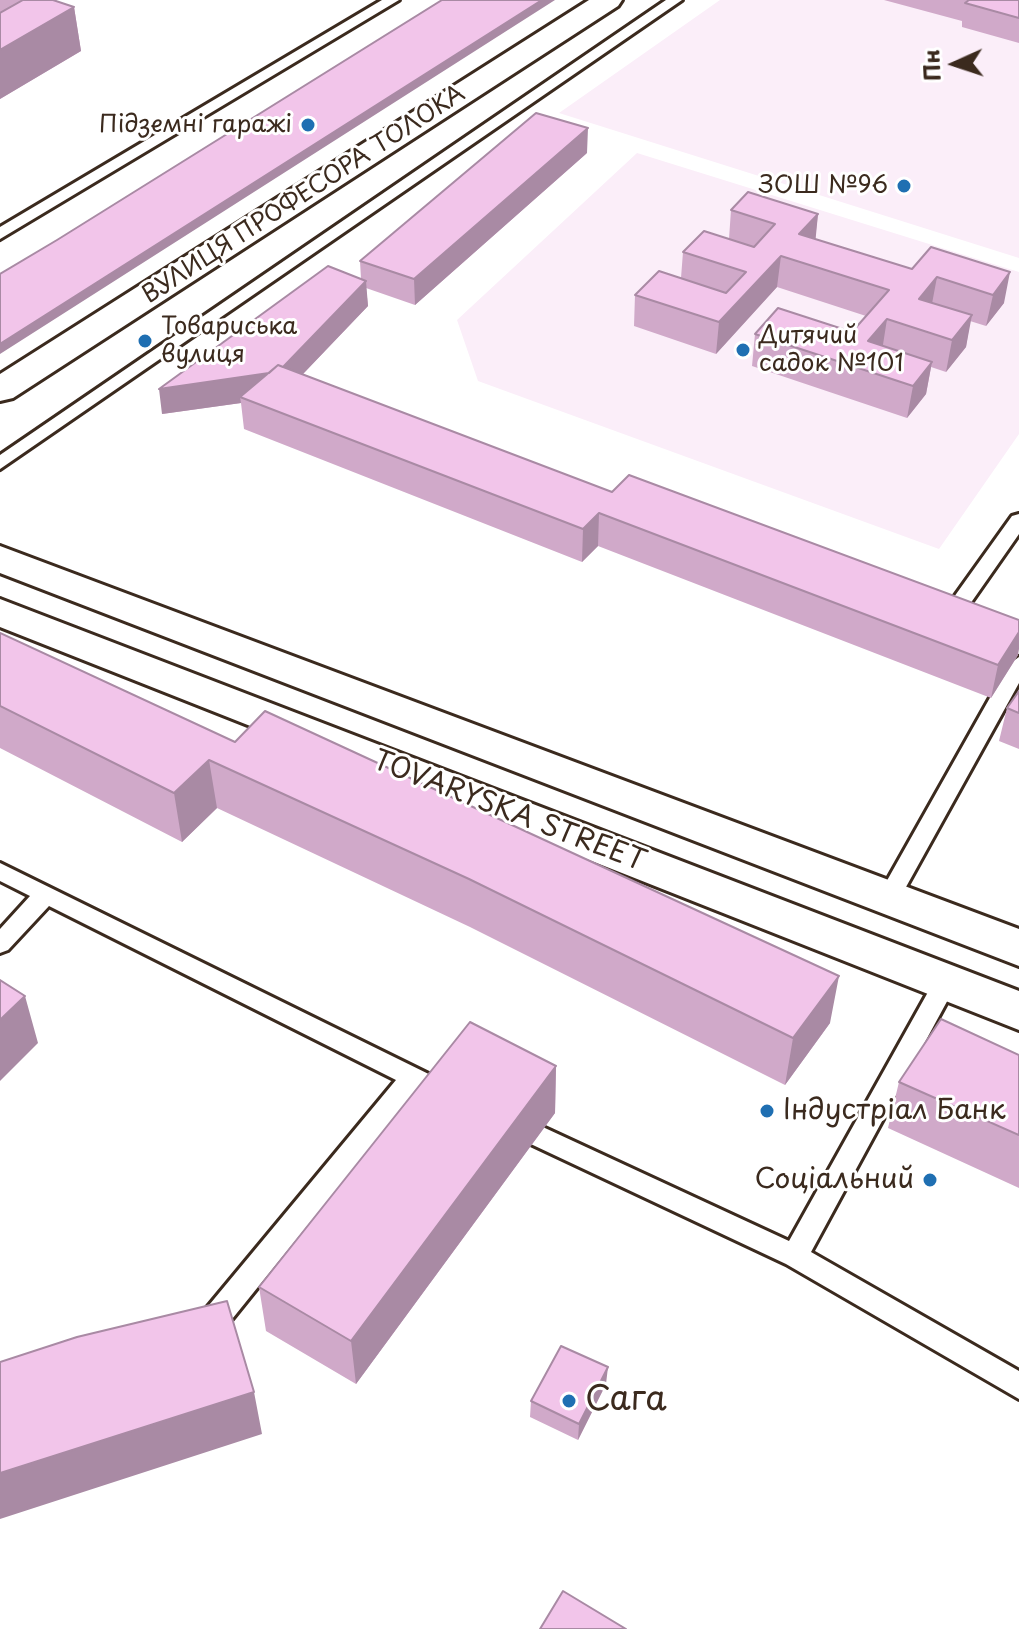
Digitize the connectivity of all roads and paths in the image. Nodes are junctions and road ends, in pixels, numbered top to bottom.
1 (392, 0) edge
2 (608, 0) edge
3 (675, 0) edge
4 (0, 234) edge
5 (0, 390) edge
6 (0, 463) edge
7 (1019, 520) edge
8 (0, 559) edge
9 (0, 612) edge
10 (981, 618) edge
11 (1019, 664) edge
12 (0, 871) edge
13 (45, 895) junction
14 (888, 899) junction
15 (0, 944) edge
16 (1019, 948) edge
17 (945, 983) junction
18 (1019, 1011) edge
19 (412, 1078) junction
20 (795, 1256) junction
21 (186, 1344) edge
22 (1019, 1386) edge

1 - 4 lane
2 - 5 street, ВУЛИЦЯ ПРОФЕСОРА ТОЛОКА
3 - 6 lane
7 - 10 lane
8 - 14 street, TOVARYSKA STREET
9 - 17 street, TOVARYSKA STREET
11 - 14 lane
12 - 13 lane
13 - 15 lane
13 - 19 lane
14 - 16 street, TOVARYSKA STREET
17 - 18 street, TOVARYSKA STREET
17 - 20 lane
19 - 20 lane
19 - 21 lane
20 - 22 lane

